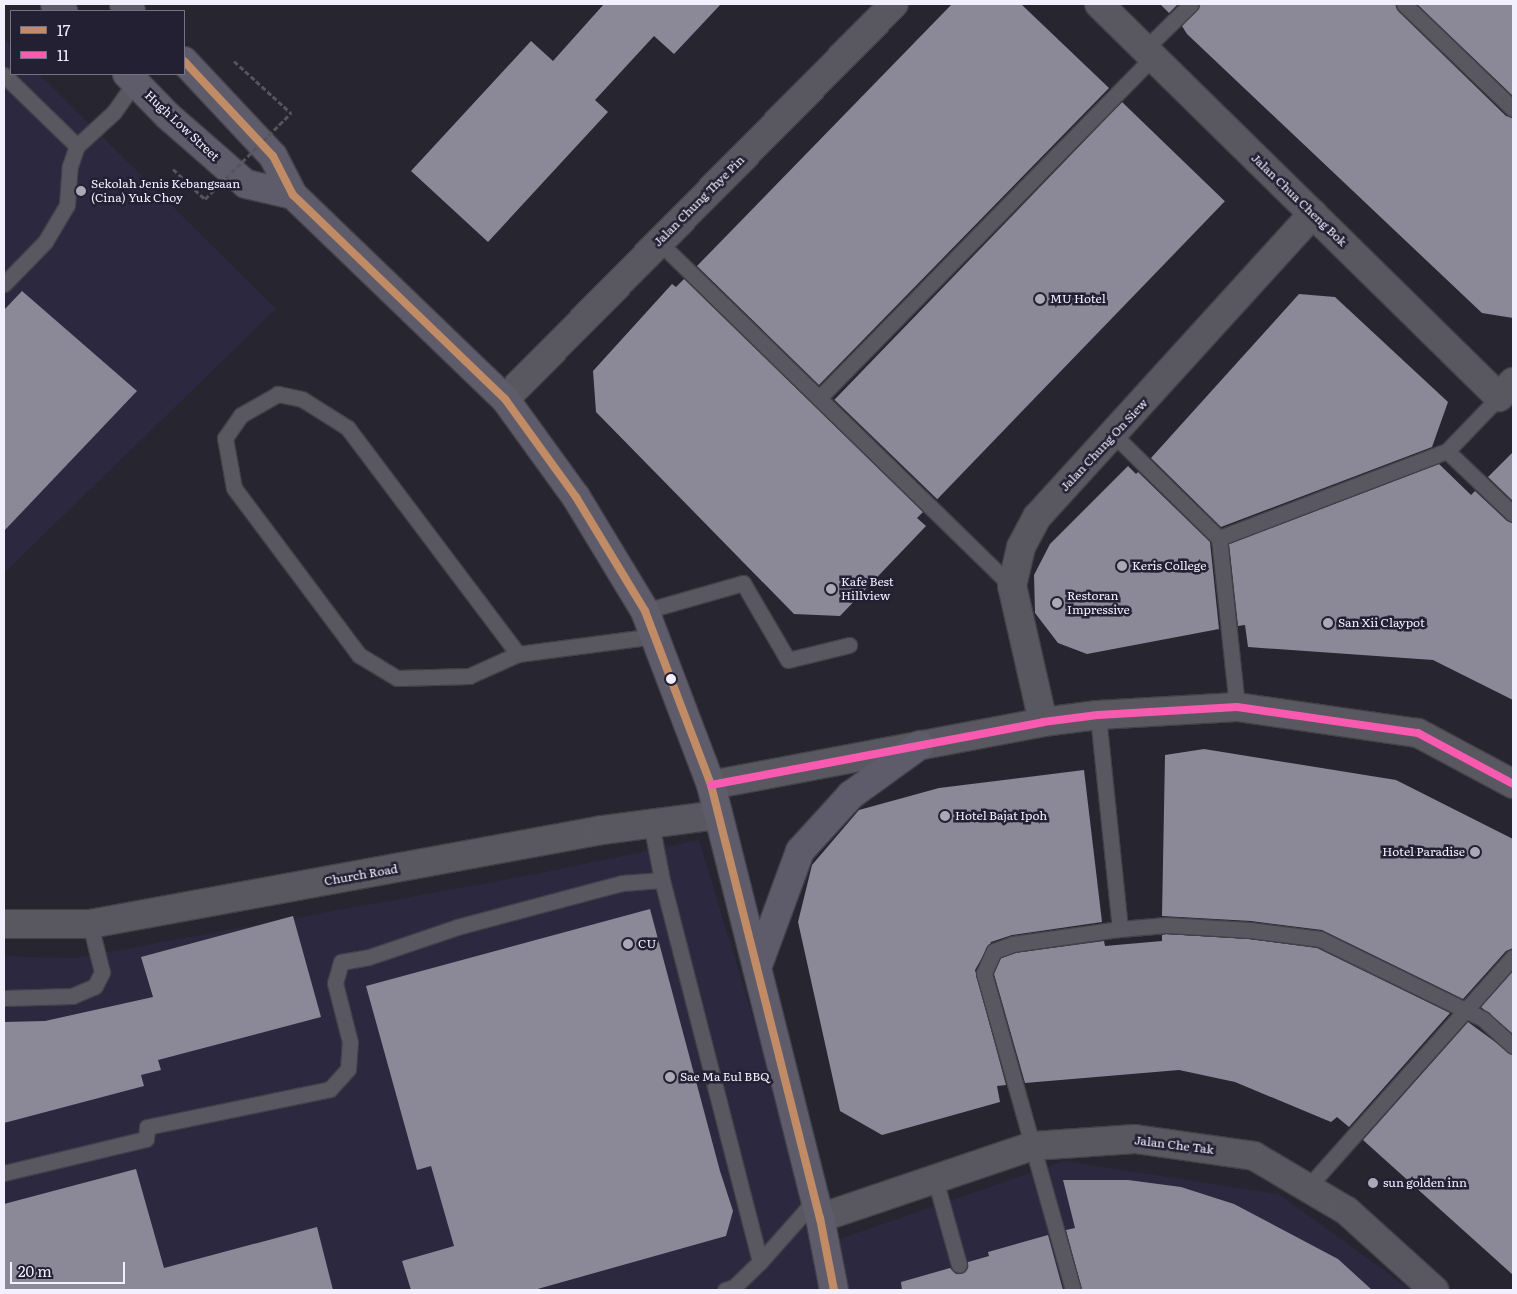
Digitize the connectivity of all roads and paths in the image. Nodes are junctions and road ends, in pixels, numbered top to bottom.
1 (894, 4) edge
2 (1099, 4) edge
3 (1190, 4) edge
4 (1404, 4) edge
5 (1149, 53) junction
6 (230, 57) dead end
7 (185, 62) edge
8 (4, 75) edge
9 (131, 78) edge
10 (1513, 109) edge
11 (77, 146) junction
12 (293, 195) junction
13 (204, 199) dead end
14 (1313, 214) junction
15 (660, 242) junction
16 (4, 284) edge
17 (1506, 390) edge
18 (505, 398) junction
19 (819, 398) junction
20 (1113, 434) junction
21 (1446, 450) junction
22 (1513, 514) edge
23 (1219, 538) junction
24 (1012, 586) junction
25 (645, 611) junction
26 (655, 636) junction
27 (849, 645) dead end
28 (518, 654) junction
29 (1238, 707) junction
30 (1098, 714) junction
31 (1043, 722) junction
32 (920, 745) junction
33 (1513, 784) edge
34 (711, 785) junction
35 (718, 815) junction
36 (651, 823) junction
37 (662, 880) junction
38 (4, 924) edge
39 (90, 924) junction
40 (1120, 929) junction
41 (1513, 957) edge
42 (757, 968) junction
43 (4, 998) edge
44 (1466, 1010) junction
45 (1513, 1046) edge
46 (1033, 1146) junction
47 (4, 1173) edge
48 (934, 1180) junction
49 (1308, 1187) junction
50 (817, 1209) junction
51 (760, 1262) junction
52 (959, 1265) dead end
53 (731, 1289) edge
54 (834, 1290) edge
55 (1073, 1290) edge
56 (1434, 1290) edge

1 - 15 street, Jalan Chung Thye Pin
2 - 5 street, Jalan Chua Cheng Bok
3 - 5 lane
4 - 10 lane
5 - 14 street, Jalan Chua Cheng Bok
5 - 19 lane
6 - 13 path, bridge
7 - 12 highway
8 - 11 lane
9 - 11 lane
9 - 12 highway, Hugh Low Street
11 - 16 lane
12 - 18 highway
14 - 17 street, Jalan Chua Cheng Bok
14 - 20 street, Jalan Chung On Siew
15 - 18 street, Jalan Chung Thye Pin
15 - 19 lane
17 - 21 lane
18 - 25 highway
19 - 24 lane
20 - 23 lane
20 - 24 street, Jalan Chung On Siew
21 - 22 lane
21 - 23 lane
23 - 29 lane
24 - 31 street, Jalan Chung On Siew
25 - 26 highway
25 - 27 lane
26 - 28 lane
26 - 34 highway
28 - 28 lane
29 - 30 street
29 - 33 street
30 - 31 street
30 - 40 lane
31 - 32 street
32 - 34 street
32 - 42 highway
34 - 35 highway
35 - 36 street, Church Road
35 - 42 highway
36 - 37 lane
36 - 39 street, Church Road
37 - 47 lane
37 - 51 lane
38 - 39 street, Church Road
39 - 43 lane
40 - 44 lane
40 - 46 lane
41 - 44 lane
42 - 50 highway
44 - 45 lane
44 - 49 lane
46 - 48 street, Jalan Che Tak
46 - 49 street, Jalan Che Tak
46 - 55 lane
48 - 50 street, Jalan Che Tak
48 - 52 lane
49 - 56 street, Jalan Che Tak
50 - 51 lane
50 - 54 highway
51 - 53 lane

